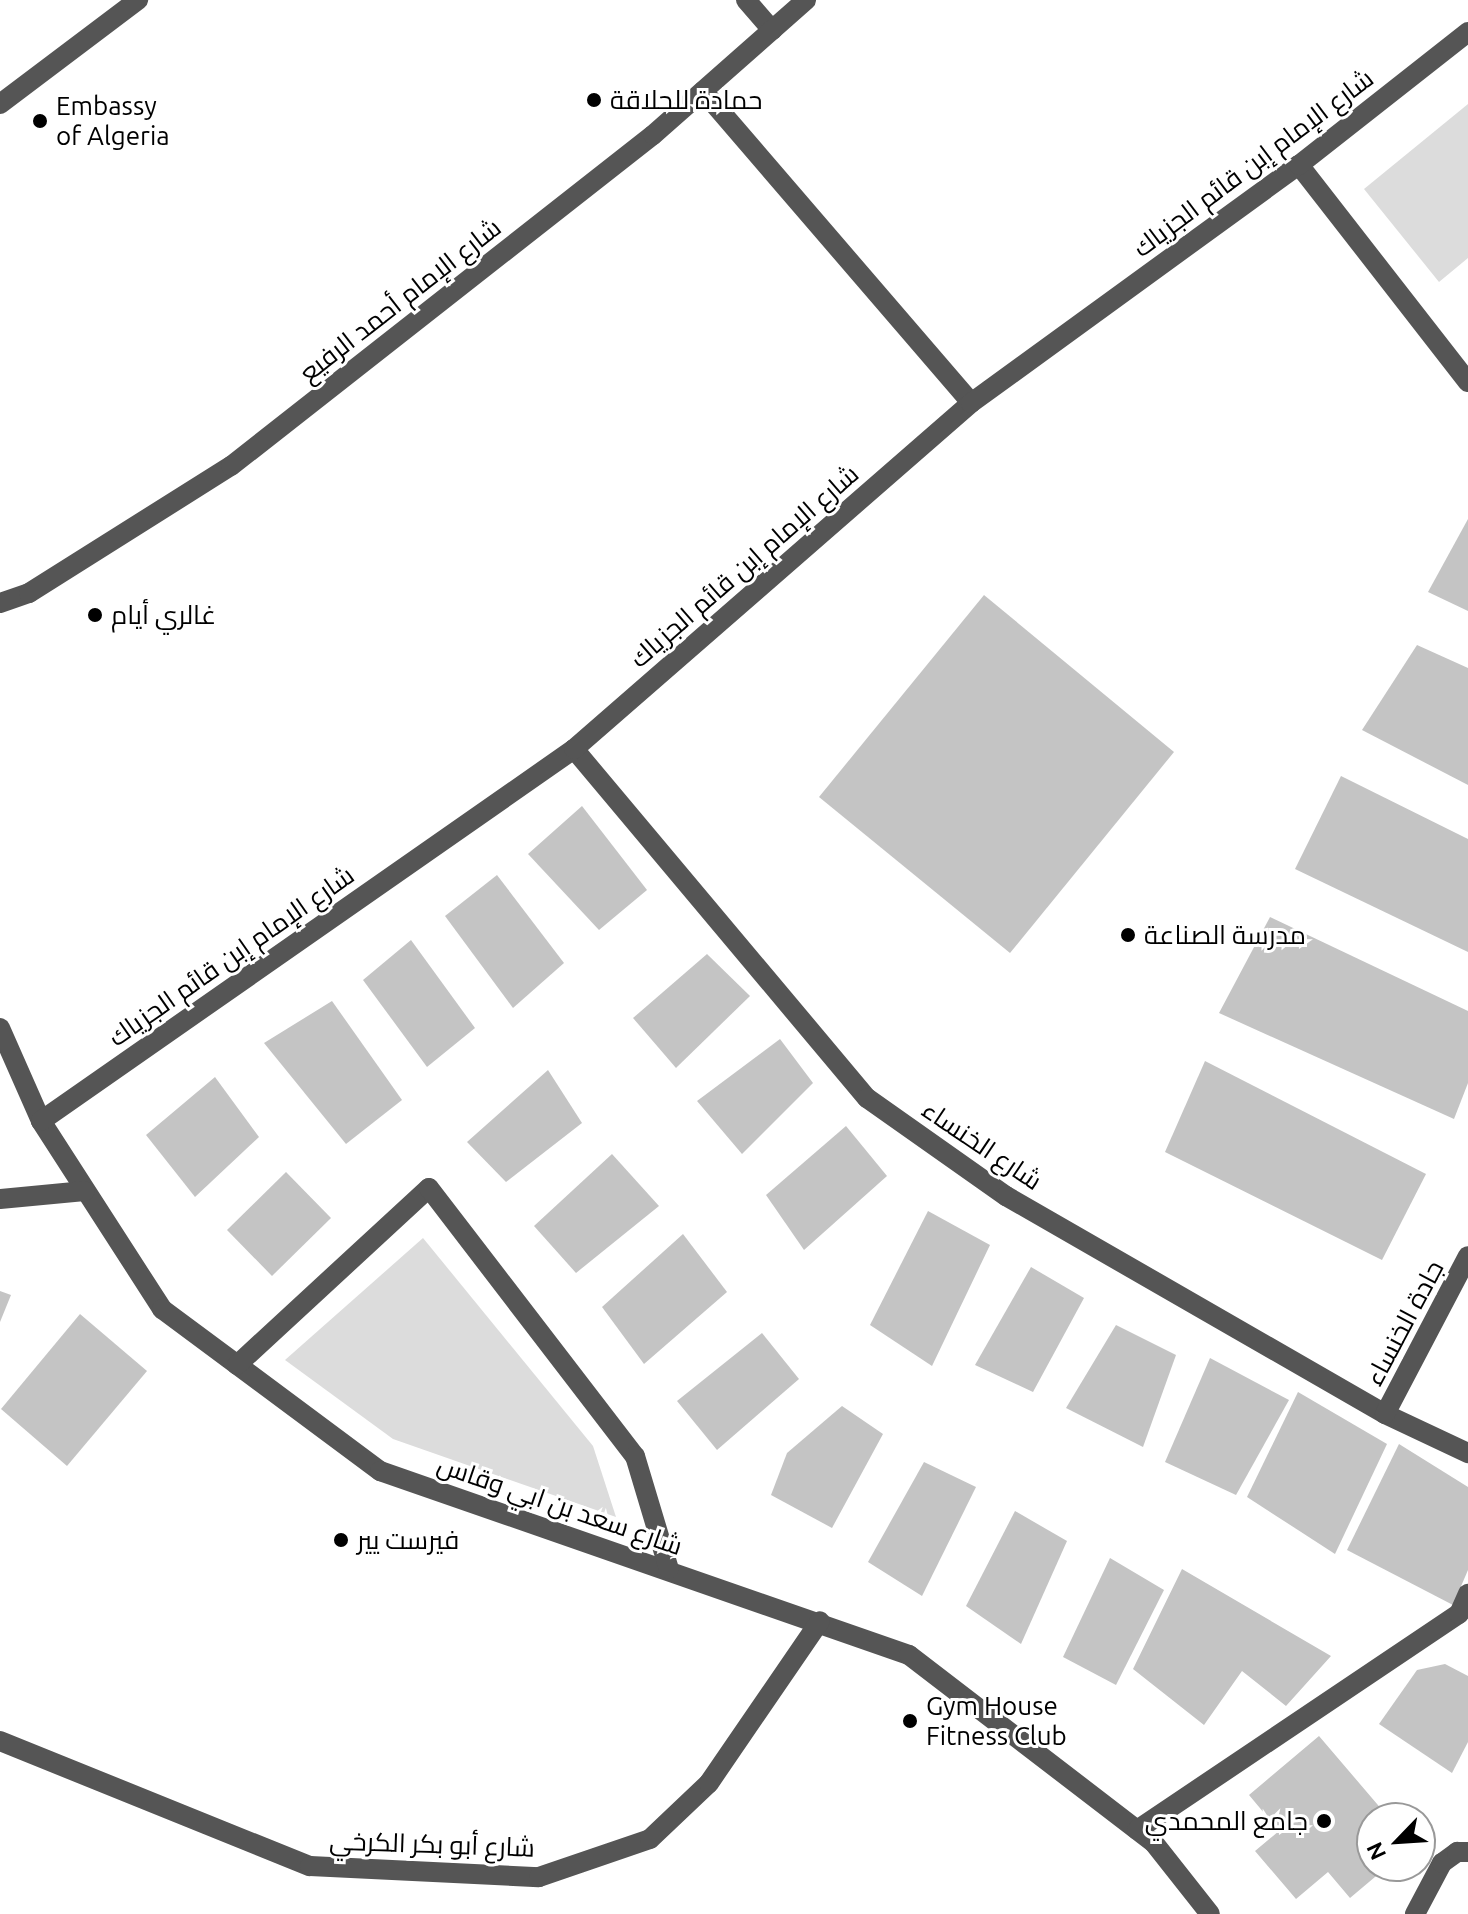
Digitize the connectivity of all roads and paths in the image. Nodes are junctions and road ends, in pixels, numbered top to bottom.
1 (138, 0) edge
2 (746, 0) edge
3 (806, 0) edge
4 (772, 30) junction
5 (1468, 32) edge
6 (703, 91) junction
7 (0, 104) edge
8 (1299, 165) junction
9 (1468, 382) edge
10 (971, 403) junction
11 (0, 603) edge
12 (574, 749) junction
13 (0, 1028) edge
14 (41, 1121) junction
15 (85, 1191) junction
16 (0, 1199) edge
17 (1468, 1256) edge
18 (237, 1365) junction
19 (1385, 1414) junction
20 (1468, 1453) edge
21 (669, 1569) junction
22 (1468, 1594) edge
23 (820, 1621) junction
24 (0, 1741) edge
25 (1137, 1830) junction
26 (1463, 1852) edge
27 (1210, 1914) edge
28 (1415, 1914) edge

1 - 7 street
2 - 4 street
3 - 4 street, شارع الإمام أحمد الرفيع
4 - 6 street, شارع الإمام أحمد الرفيع
5 - 8 street, شارع الإمام إبن قائم الجزياك
6 - 10 street
6 - 11 street, شارع الإمام أحمد الرفيع
8 - 9 street
8 - 10 street, شارع الإمام إبن قائم الجزياك
10 - 12 street, شارع الإمام إبن قائم الجزياك
12 - 14 street, شارع الإمام إبن قائم الجزياك
12 - 19 street, شارع الخنساء
13 - 14 street, شارع سعد بن ابي وقاس
14 - 15 street, شارع سعد بن ابي وقاس
15 - 16 street
15 - 18 street, شارع سعد بن ابي وقاس
17 - 19 street, جادة الخنساء
18 - 21 street, شارع سعد بن ابي وقاس
18 - 21 street
19 - 20 street, شارع الخنساء
21 - 23 street, شارع سعد بن ابي وقاس
22 - 25 street
23 - 24 street, شارع أبو بكر الكرخي
23 - 25 street, شارع سعد بن ابي وقاس
25 - 27 street, شارع سعد بن ابي وقاس
26 - 28 street

